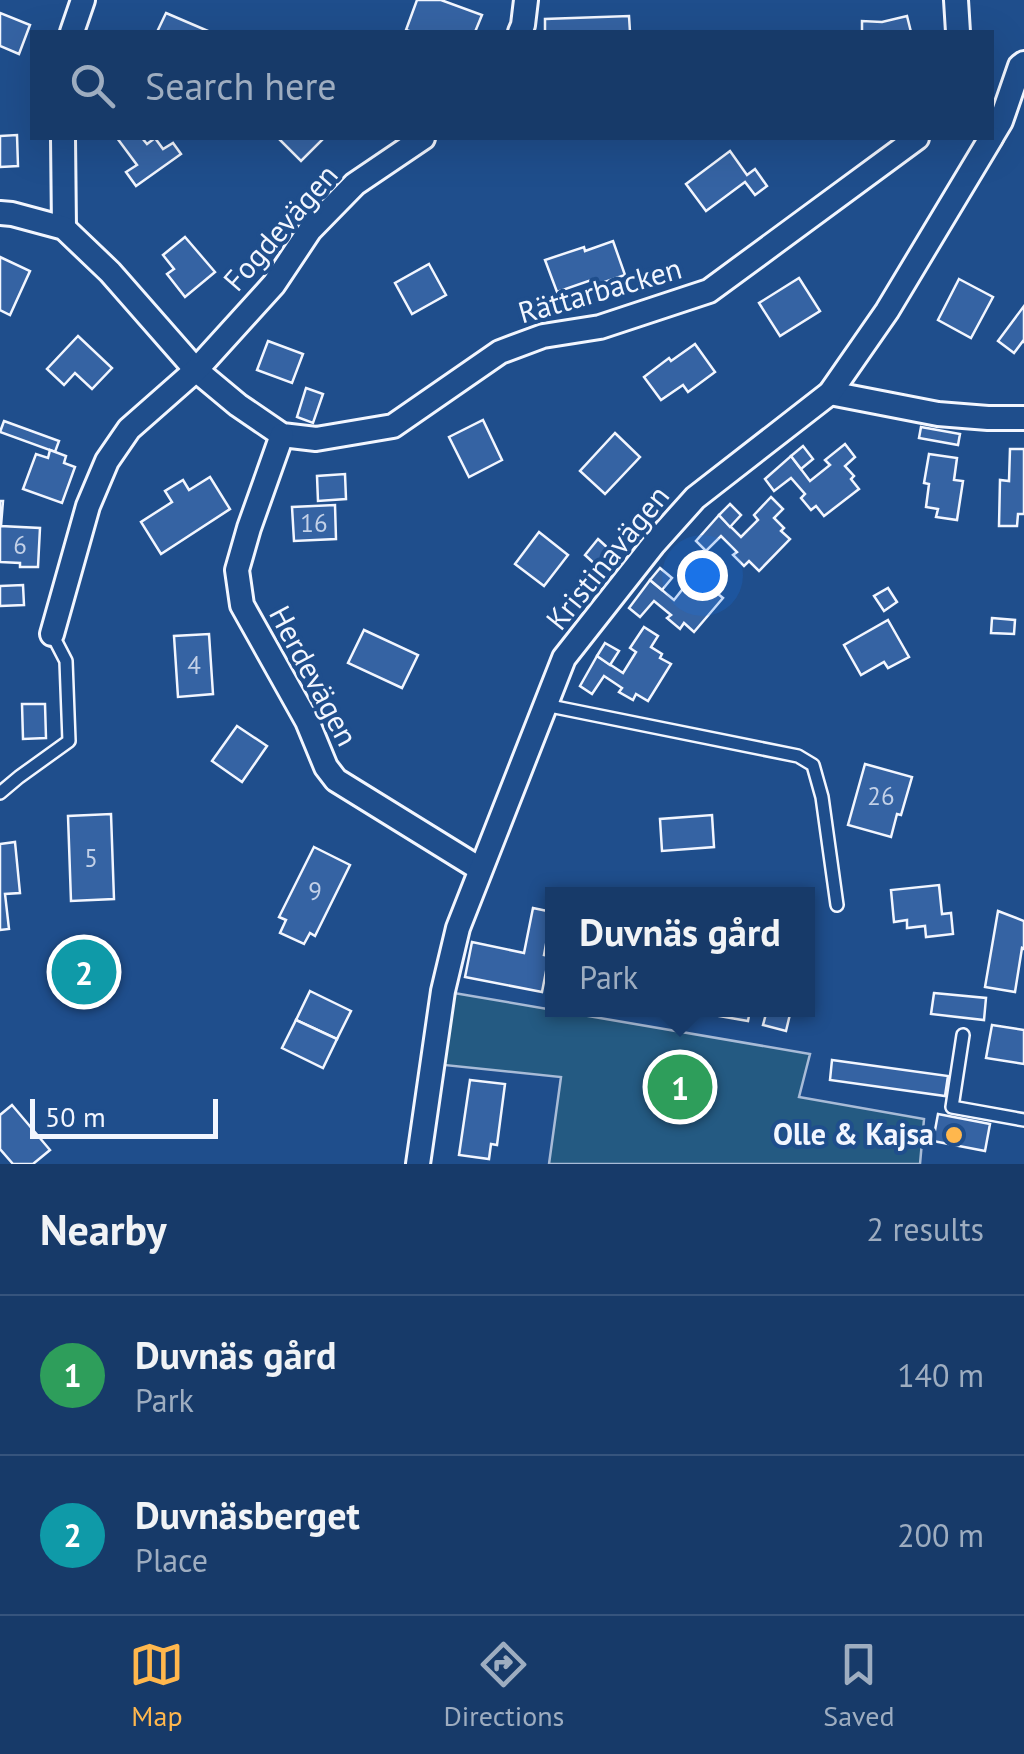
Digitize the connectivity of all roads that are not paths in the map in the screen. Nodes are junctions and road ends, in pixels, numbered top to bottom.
1 (83, 0) edge
2 (526, 0) edge
3 (956, 0) edge
4 (73, 30) edge
5 (521, 30) edge
6 (958, 30) edge
7 (1022, 64) edge
8 (994, 84) edge
9 (994, 132) edge
10 (63, 140) edge
11 (420, 140) edge
12 (915, 140) edge
13 (989, 140) edge
14 (0, 213) edge
15 (64, 228) junction
16 (196, 370) junction
17 (830, 394) junction
18 (1024, 418) edge
19 (282, 435) junction
20 (52, 634) joint
21 (545, 705) junction
22 (0, 793) edge
23 (480, 869) junction
24 (838, 905) dead end
25 (963, 1035) dead end
26 (1024, 1120) edge
27 (418, 1164) edge

1 - 4 street
2 - 5 street
3 - 6 street
7 - 8 street
7 - 9 street, Kristinavägen
10 - 15 street
11 - 16 street, Fogdevägen
12 - 19 street, Rättarbacken
13 - 17 street, Kristinavägen
14 - 15 street
15 - 16 street
16 - 19 street
16 - 20 street, Fogdevägen
17 - 18 street
17 - 21 street, Kristinavägen
19 - 23 street, Herdevägen
20 - 22 lane
21 - 23 street, Kristinavägen
21 - 24 lane
23 - 27 street, Kristinavägen
25 - 26 lane

